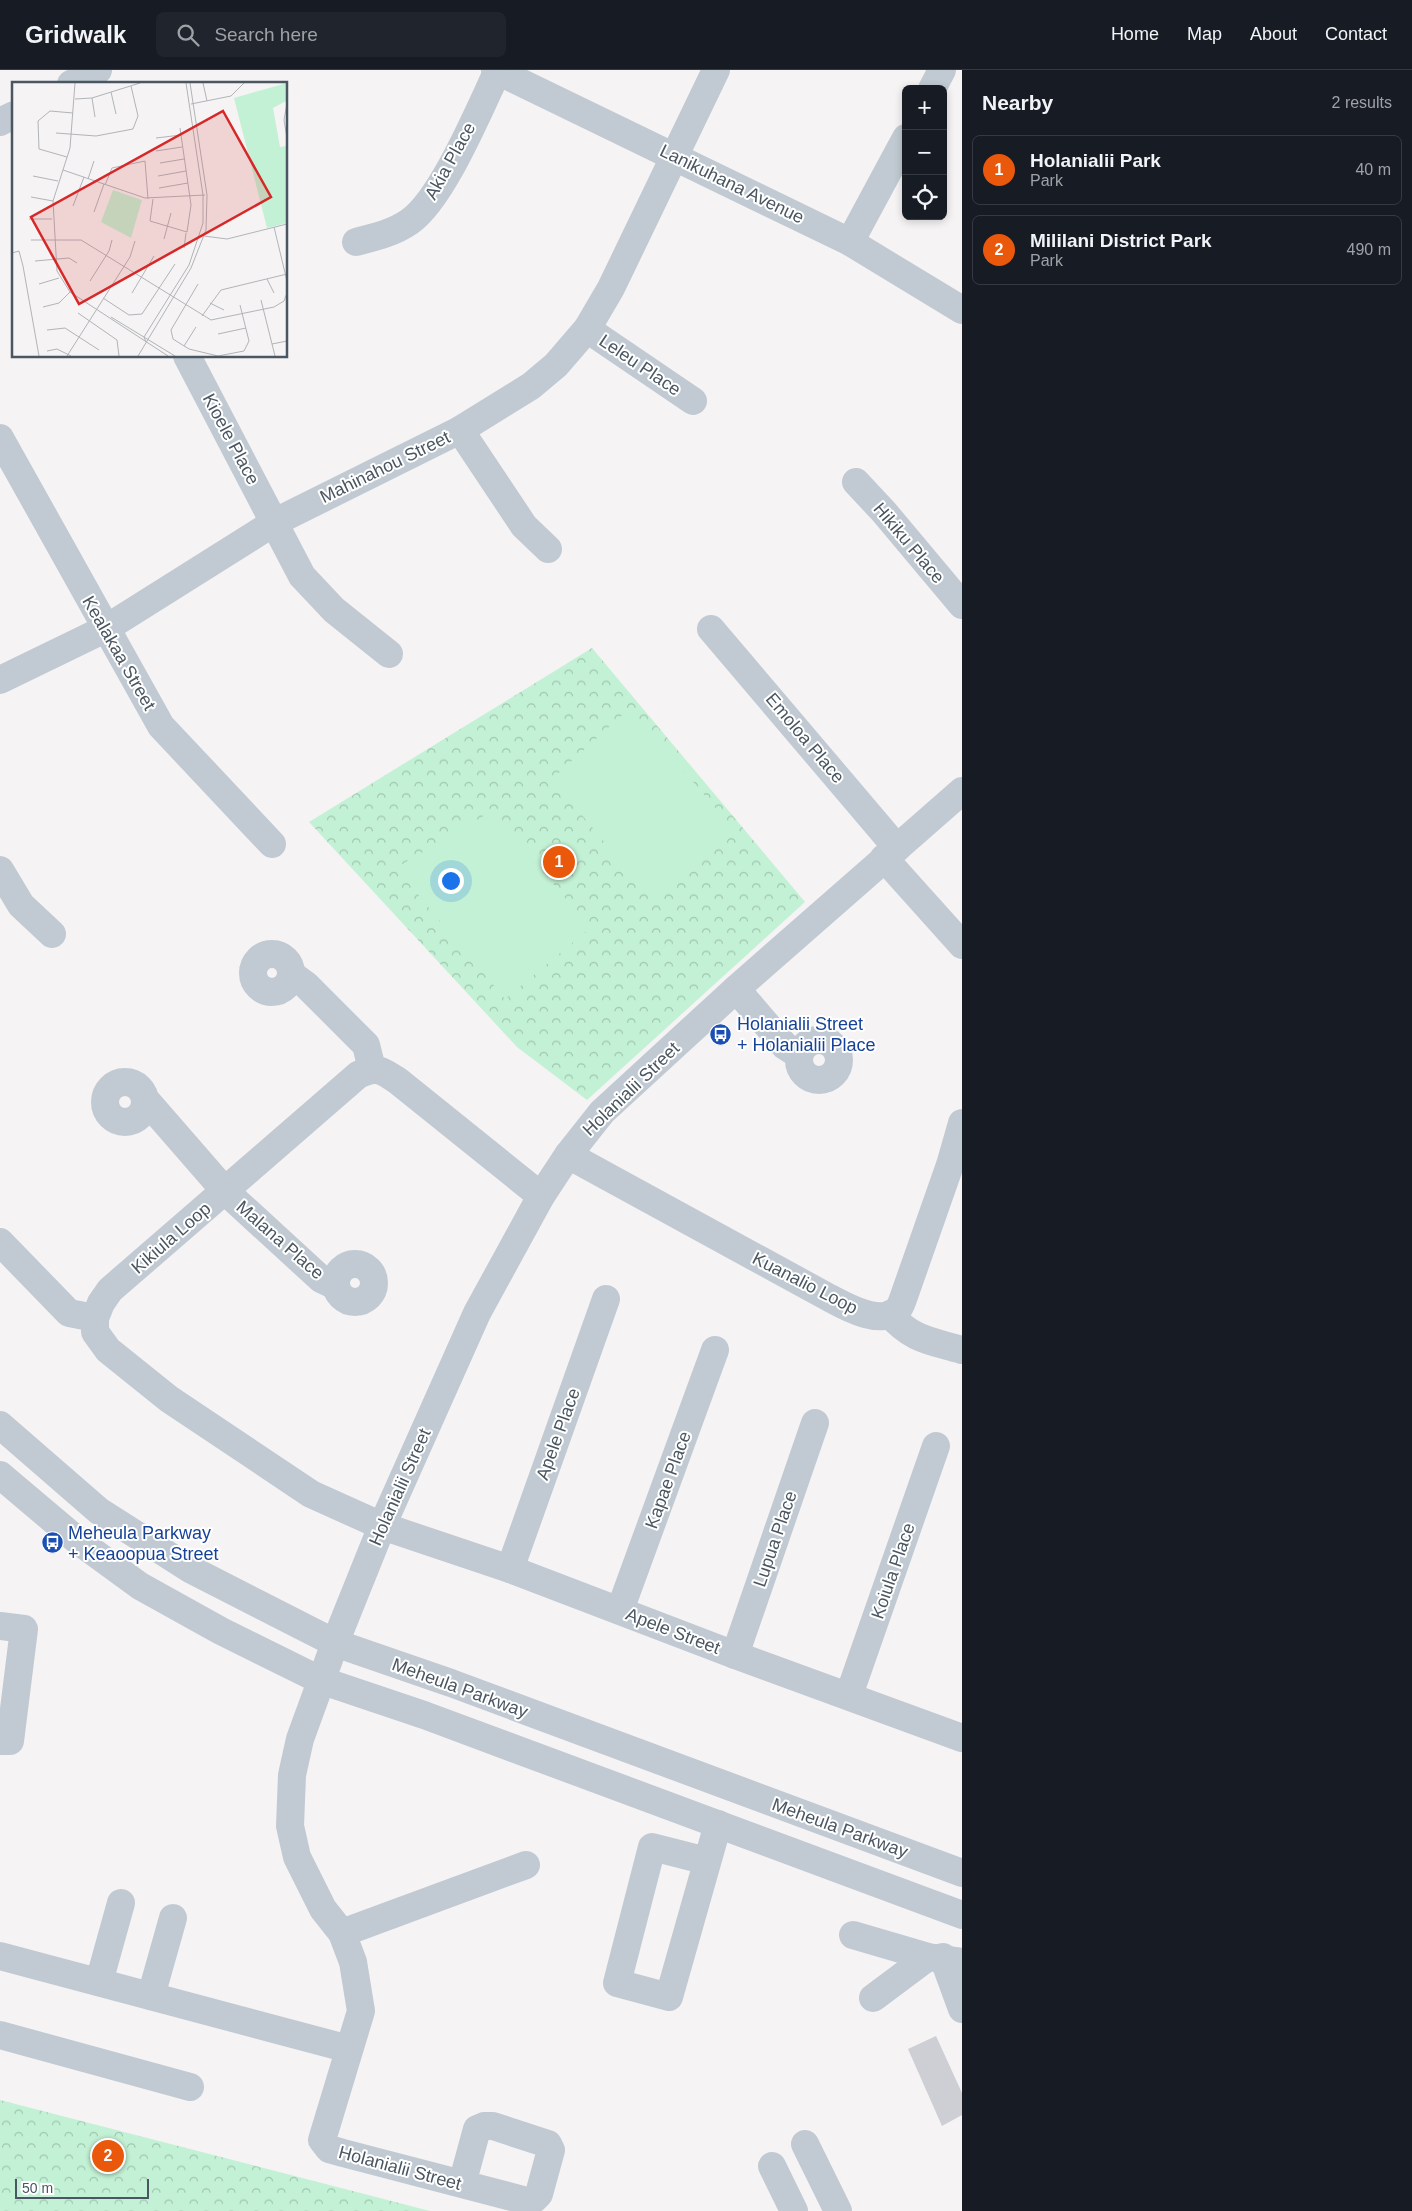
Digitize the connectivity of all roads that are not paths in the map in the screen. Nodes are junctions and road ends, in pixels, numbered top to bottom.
1 (98, 70) edge
2 (496, 70) edge
3 (716, 70) edge
4 (942, 70) edge
5 (75, 82) edge
6 (934, 85) edge
7 (12, 116) edge
8 (0, 122) edge
9 (902, 145) edge
10 (674, 155) junction
11 (356, 242) dead end
12 (850, 242) junction
13 (962, 310) edge
14 (587, 329) junction
15 (188, 358) edge
16 (693, 401) dead end
17 (460, 430) junction
18 (0, 438) edge
19 (856, 482) dead end
20 (275, 522) junction
21 (548, 549) dead end
22 (962, 605) edge
23 (105, 629) junction
24 (711, 629) dead end
25 (389, 654) dead end
26 (0, 680) edge
27 (962, 790) edge
28 (272, 844) dead end
29 (891, 853) junction
30 (0, 870) edge
31 (52, 934) dead end
32 (962, 945) edge
33 (291, 974) dead end
34 (736, 990) junction
35 (799, 1055) dead end
36 (372, 1068) junction
37 (145, 1099) dead end
38 (962, 1123) edge
39 (568, 1154) junction
40 (956, 1166) edge
41 (226, 1191) junction
42 (541, 1196) junction
43 (0, 1242) edge
44 (336, 1286) dead end
45 (606, 1299) dead end
46 (890, 1314) junction
47 (95, 1318) junction
48 (715, 1350) dead end
49 (962, 1350) edge
50 (815, 1423) dead end
51 (2, 1431) edge
52 (936, 1446) dead end
53 (0, 1476) edge
54 (382, 1526) junction
55 (510, 1569) junction
56 (620, 1610) junction
57 (0, 1626) edge
58 (335, 1642) junction
59 (735, 1655) junction
60 (320, 1680) junction
61 (849, 1695) junction
62 (961, 1736) edge
63 (0, 1741) edge
64 (718, 1824) junction
65 (707, 1862) junction
66 (526, 1865) dead end
67 (962, 1873) edge
68 (121, 1903) dead end
69 (962, 1914) edge
70 (173, 1918) dead end
71 (342, 1933) junction
72 (853, 1935) dead end
73 (0, 1956) edge
74 (944, 1959) edge
75 (99, 1982) junction
76 (151, 1996) junction
77 (873, 1998) dead end
78 (962, 2009) edge
79 (0, 2035) edge
80 (349, 2048) junction
81 (190, 2087) dead end
82 (805, 2144) dead end
83 (772, 2166) dead end
84 (462, 2184) junction
85 (794, 2211) edge
86 (838, 2211) edge

1 - 5 street
2 - 10 street, Lanikuhana Avenue
2 - 11 street, Akia Place
3 - 10 street, Mahinahou Street
4 - 6 street
7 - 8 street
9 - 12 street
10 - 12 street, Lanikuhana Avenue
10 - 14 street, Mahinahou Street
12 - 13 street, Lanikuhana Avenue
14 - 16 street, Leleu Place
14 - 17 street, Mahinahou Street
15 - 20 street, Kioele Place
17 - 20 street, Mahinahou Street
17 - 21 street
18 - 23 street, Kealakaa Street
19 - 22 street, Hikiku Place
20 - 23 street, Mahinahou Street
20 - 25 street, Kioele Place
23 - 26 street, Mahinahou Street
23 - 28 street, Kealakaa Street
24 - 29 street, Emoloa Place
27 - 29 street, Holanialii Street
29 - 32 street
29 - 34 street, Holanialii Street
30 - 31 street
33 - 36 street
34 - 35 street
34 - 39 street, Holanialii Street
36 - 41 street, Kikiula Loop
36 - 42 street
37 - 41 street, Malana Place
38 - 40 street
39 - 42 street, Holanialii Street
39 - 46 street, Kuanalio Loop
40 - 46 street
41 - 44 street, Malana Place
41 - 47 street, Kikiula Loop
42 - 54 street, Holanialii Street
43 - 47 street
45 - 55 street, Apele Place
46 - 49 street
47 - 54 street
48 - 56 street, Kapae Place
50 - 59 street, Lupua Place
51 - 58 street, Meheula Parkway
52 - 61 street, Koiula Place
53 - 60 street
54 - 55 street, Apele Street
54 - 58 street, Holanialii Street
55 - 56 street, Apele Street
56 - 59 street, Apele Street
57 - 63 street
58 - 60 street, Holanialii Street
58 - 67 street, Meheula Parkway
59 - 61 street, Apele Street
60 - 64 street
60 - 71 street, Holanialii Street
61 - 62 street, Apele Street
64 - 65 street
64 - 69 street
65 - 65 street
66 - 71 street
68 - 75 street
70 - 76 street
71 - 80 street, Holanialii Street
72 - 74 street
73 - 75 street
74 - 77 street
74 - 78 street
75 - 76 street
76 - 80 street
79 - 81 street
80 - 84 street, Holanialii Street
82 - 86 street
83 - 85 street
84 - 84 street, Holanialii Street

